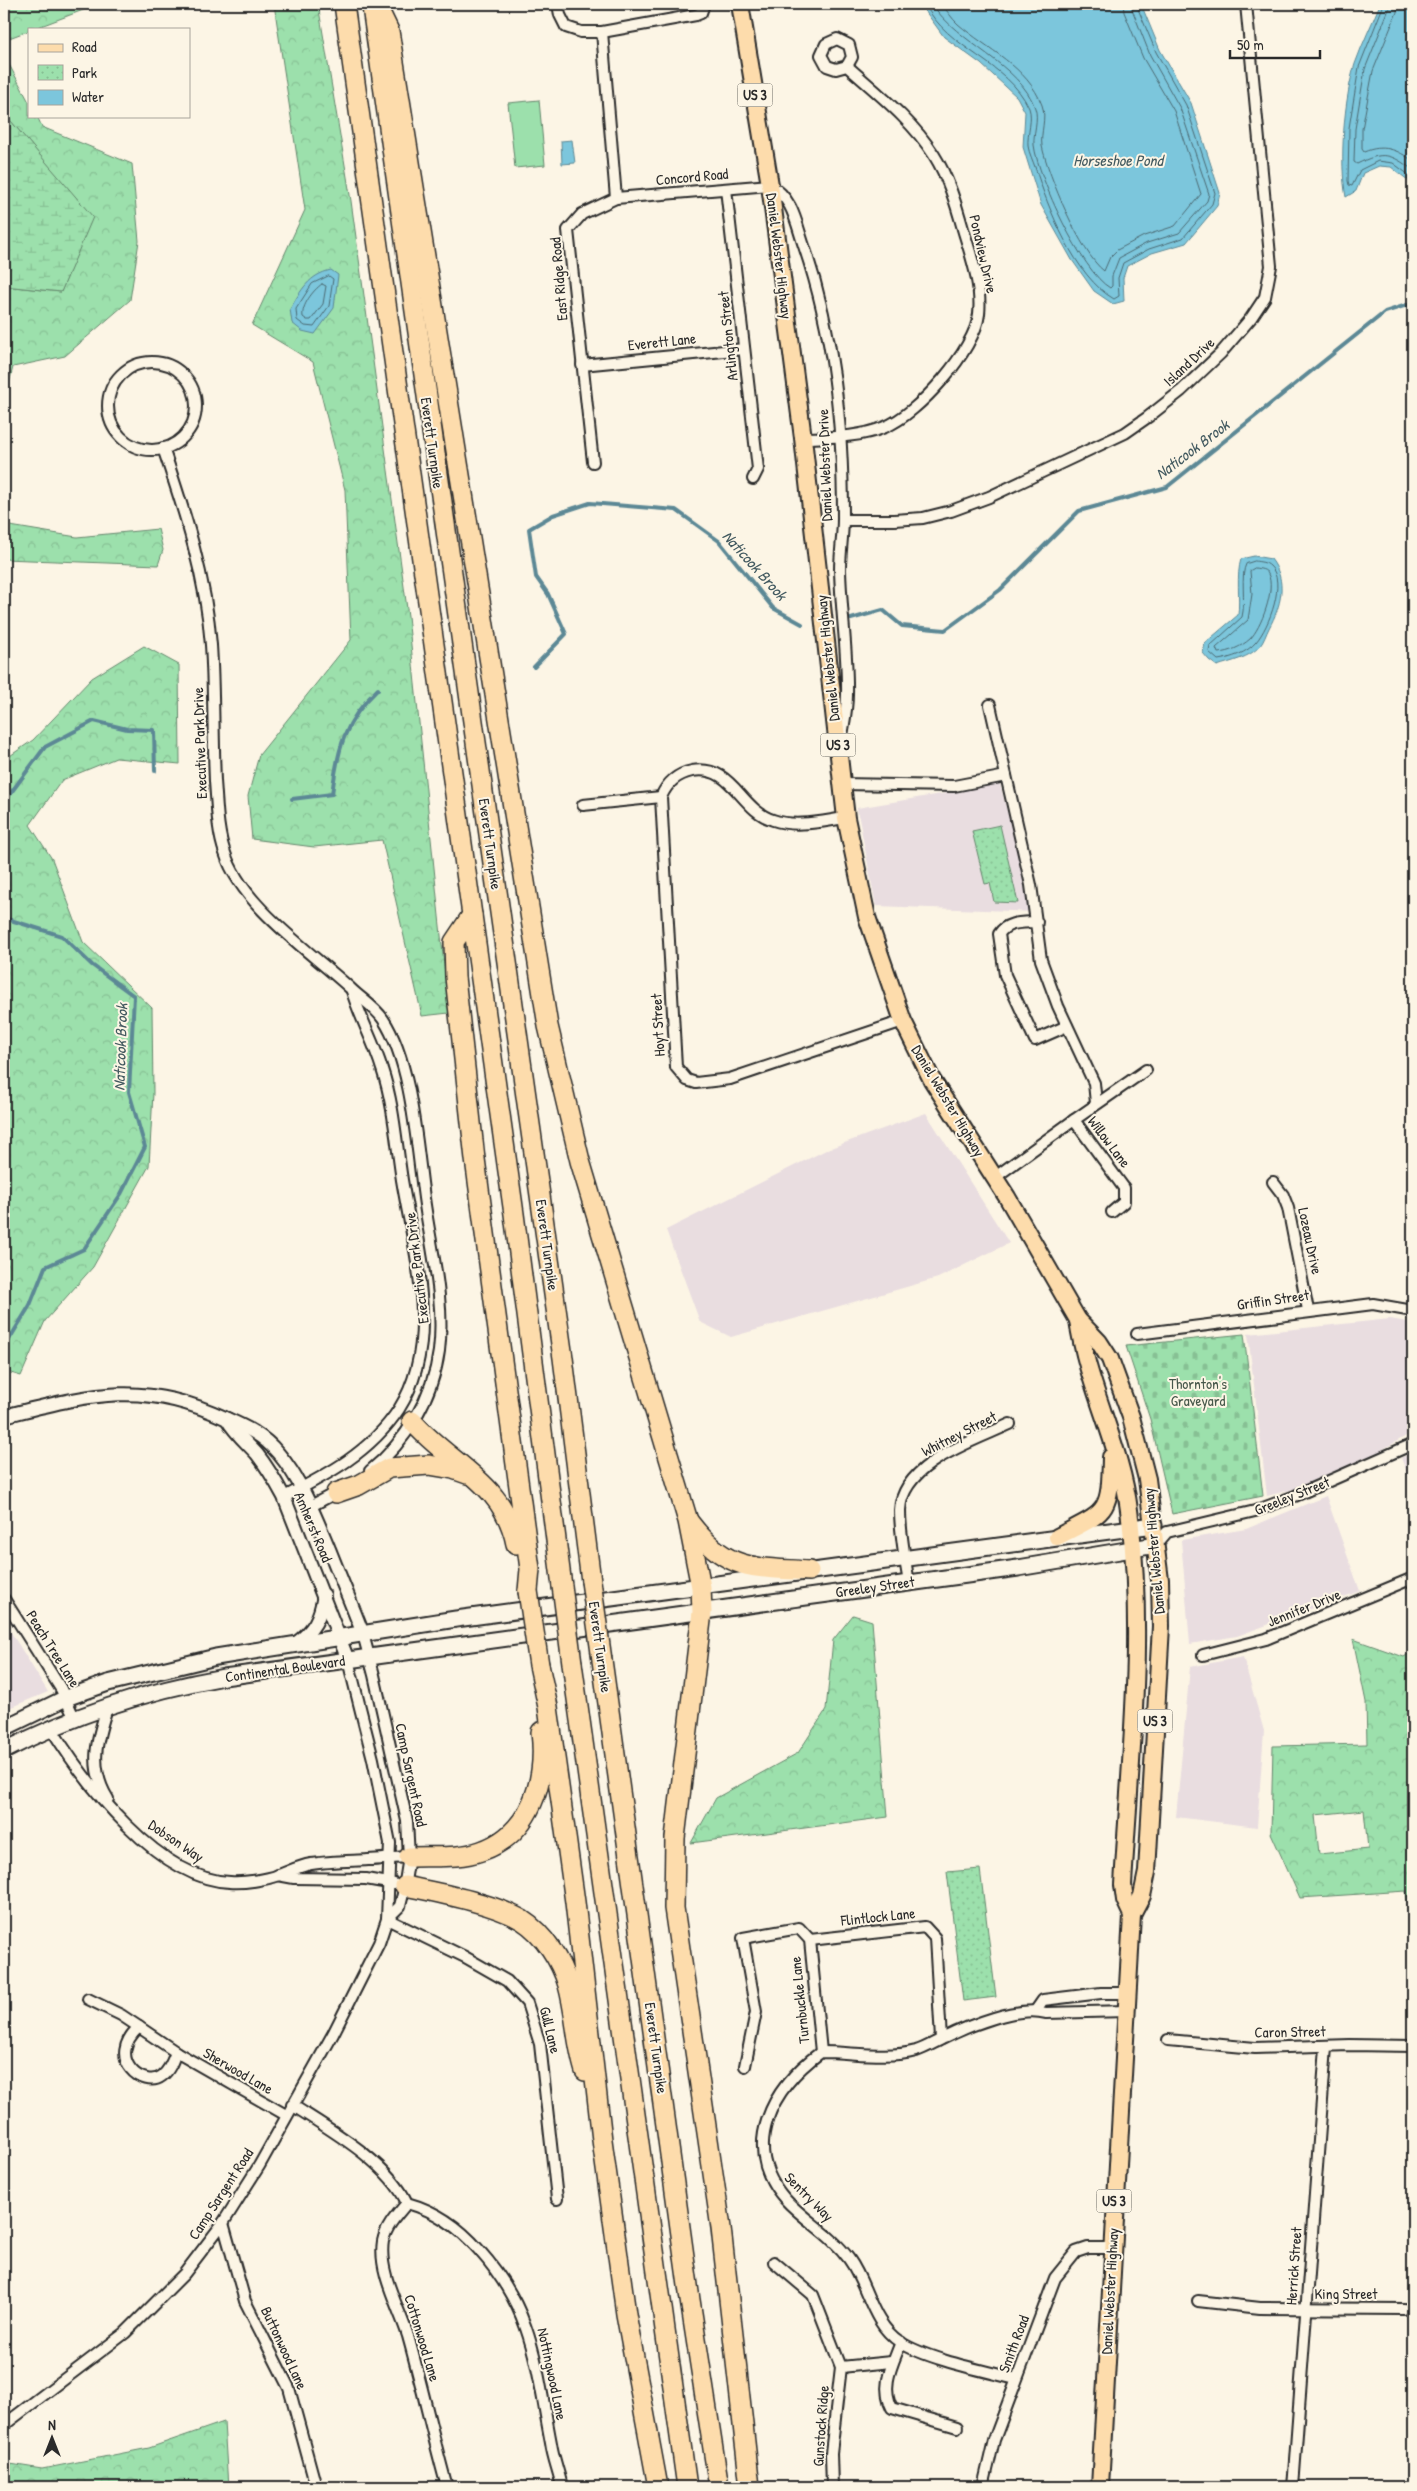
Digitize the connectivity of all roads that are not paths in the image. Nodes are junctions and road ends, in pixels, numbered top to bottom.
1 (344, 4) edge
2 (372, 4) edge
3 (376, 4) edge
4 (558, 4) edge
5 (704, 4) edge
6 (740, 4) edge
7 (1246, 4) edge
8 (602, 32) junction
9 (847, 66) dead end
10 (770, 185) junction
11 (726, 189) junction
12 (616, 198) junction
13 (744, 349) junction
14 (582, 365) junction
15 (840, 437) junction
16 (803, 438) junction
17 (163, 448) junction
18 (593, 462) dead end
19 (753, 479) dead end
20 (843, 520) junction
21 (990, 705) dead end
22 (839, 758) junction
23 (1006, 776) junction
24 (842, 784) junction
25 (661, 797) junction
26 (583, 805) dead end
27 (846, 818) junction
28 (472, 915) junction
29 (1038, 922) junction
30 (352, 990) junction
31 (903, 1021) junction
32 (1067, 1026) junction
33 (1146, 1070) dead end
34 (1096, 1103) junction
35 (1074, 1120) junction
36 (994, 1178) junction
37 (1273, 1182) dead end
38 (1112, 1212) dead end
39 (1308, 1310) junction
40 (1413, 1312) edge
41 (1078, 1320) junction
42 (1137, 1334) dead end
43 (406, 1414) junction
44 (4, 1416) edge
45 (227, 1418) junction
46 (1010, 1424) dead end
47 (1111, 1440) junction
48 (1413, 1444) edge
49 (472, 1476) junction
50 (302, 1488) junction
51 (336, 1494) junction
52 (284, 1498) junction
53 (311, 1506) junction
54 (688, 1520) junction
55 (1131, 1526) junction
56 (1160, 1528) junction
57 (1057, 1537) junction
58 (1156, 1545) junction
59 (1132, 1550) junction
60 (905, 1558) junction
61 (809, 1571) junction
62 (1413, 1578) edge
63 (908, 1583) junction
64 (701, 1587) junction
65 (528, 1591) junction
66 (324, 1595) junction
67 (4, 1598) edge
68 (577, 1603) joint
69 (702, 1612) junction
70 (577, 1628) joint
71 (362, 1634) junction
72 (341, 1639) junction
73 (292, 1645) junction
74 (1202, 1655) dead end
75 (369, 1656) junction
76 (348, 1660) junction
77 (539, 1666) junction
78 (66, 1698) junction
79 (108, 1705) junction
80 (74, 1717) junction
81 (4, 1728) edge
82 (51, 1728) junction
83 (4, 1751) edge
84 (120, 1819) junction
85 (409, 1857) junction
86 (390, 1858) junction
87 (278, 1875) junction
88 (397, 1884) junction
89 (1132, 1916) junction
90 (387, 1920) junction
91 (810, 1940) junction
92 (1128, 1993) junction
93 (88, 1999) dead end
94 (1036, 2010) junction
95 (1127, 2011) junction
96 (139, 2027) junction
97 (941, 2039) junction
98 (1168, 2040) dead end
99 (1326, 2046) junction
100 (1413, 2046) edge
101 (176, 2052) junction
102 (821, 2052) junction
103 (745, 2066) dead end
104 (292, 2105) junction
105 (599, 2111) junction
106 (286, 2115) junction
107 (558, 2199) dead end
108 (407, 2203) junction
109 (223, 2223) junction
110 (1112, 2248) junction
111 (774, 2262) dead end
112 (1198, 2301) dead end
113 (1306, 2309) junction
114 (1404, 2309) dead end
115 (901, 2342) junction
116 (891, 2362) junction
117 (841, 2367) junction
118 (1016, 2379) junction
119 (4, 2425) edge
120 (956, 2427) dead end
121 (316, 2487) edge
122 (447, 2487) edge
123 (562, 2487) edge
124 (658, 2487) edge
125 (687, 2487) edge
126 (719, 2487) edge
127 (750, 2487) edge
128 (832, 2487) edge
129 (983, 2487) edge
130 (1100, 2487) edge
131 (1293, 2487) edge

1 - 28 highway, Everett Turnpike
2 - 126 highway, Everett Turnpike, bridge
3 - 54 highway
4 - 8 street
5 - 8 street
6 - 10 main road, Daniel Webster Highway / US 3
7 - 20 street, Island Drive
8 - 12 street
9 - 15 street, Pondview Drive
10 - 11 street, Concord Road
10 - 15 street, Daniel Webster Drive
10 - 16 main road, Daniel Webster Highway / US 3
11 - 12 street, Concord Road
11 - 13 street, Arlington Street
12 - 14 street, East Ridge Road
13 - 14 street, Everett Lane
13 - 19 street, Arlington Street
14 - 18 street, East Ridge Road
15 - 16 street, Pondview Drive
15 - 20 street, Daniel Webster Drive
16 - 22 main road, Daniel Webster Highway / US 3
17 - 17 street
17 - 30 street, Executive Park Drive
20 - 22 street, Daniel Webster Drive
21 - 23 street
22 - 24 main road, Daniel Webster Highway / US 3
23 - 24 street
23 - 29 street
24 - 27 main road, Daniel Webster Highway / US 3
25 - 26 street
25 - 27 street
25 - 31 street, Hoyt Street
27 - 31 main road, Daniel Webster Highway / US 3
28 - 65 highway
28 - 125 highway, Everett Turnpike, bridge
29 - 32 street
29 - 32 street
30 - 43 street, Executive Park Drive
30 - 43 street, Executive Park Drive
31 - 36 main road, Daniel Webster Highway / US 3
32 - 34 street
33 - 34 street
34 - 35 street
35 - 36 street, Willow Lane
35 - 38 street, Willow Lane
36 - 41 main road, Daniel Webster Highway / US 3
37 - 39 street, Lozeau Drive
39 - 40 street, Griffin Street
39 - 42 street, Griffin Street
41 - 47 main road, Daniel Webster Highway / US 3
41 - 56 main road, Daniel Webster Highway / US 3
43 - 49 highway
43 - 50 street, Executive Park Drive
43 - 51 street, Executive Park Drive
44 - 45 street, Amherst Road
45 - 50 street, Amherst Road
45 - 52 street, Amherst Road
46 - 60 street, Whitney Street
47 - 55 main road, Daniel Webster Highway / US 3
47 - 57 main road
48 - 56 street, Greeley Street
49 - 51 highway
49 - 65 highway
50 - 52 street, Executive Park Drive
50 - 53 street, Amherst Road
51 - 53 street, Executive Park Drive
52 - 66 street, Amherst Road
53 - 71 street, Amherst Road
54 - 61 highway
54 - 64 highway
55 - 56 main road, Greeley Street
55 - 57 main road, Greeley Street
55 - 59 main road, Daniel Webster Highway / US 3
56 - 58 main road, Daniel Webster Highway / US 3
57 - 60 main road, Greeley Street
58 - 59 main road, Greeley Street
58 - 89 main road, Daniel Webster Highway / US 3
59 - 63 main road, Greeley Street
59 - 89 main road, Daniel Webster Highway / US 3
60 - 61 main road, Greeley Street
60 - 63 street, Whitney Street
61 - 64 main road, Greeley Street
62 - 74 street, Jennifer Drive
63 - 69 main road, Greeley Street
64 - 68 main road, Greeley Street
64 - 69 highway
65 - 77 highway, bridge
66 - 72 street, Amherst Road
66 - 73 street
67 - 78 street, Peach Tree Lane
68 - 71 main road, Continental Boulevard
69 - 70 main road, Greeley Street
69 - 127 highway
70 - 75 main road, Continental Boulevard
71 - 72 main road, Continental Boulevard
71 - 75 street, Camp Sargent Road
72 - 73 main road, Continental Boulevard
72 - 76 street, Amherst Road
73 - 78 main road, Continental Boulevard
75 - 76 main road, Continental Boulevard
75 - 85 street, Camp Sargent Road
76 - 79 main road, Continental Boulevard
76 - 86 street, Camp Sargent Road
77 - 85 highway
77 - 105 highway
78 - 80 street, Peach Tree Lane
78 - 81 main road, Continental Boulevard
79 - 80 main road, Continental Boulevard
79 - 84 street, Dobson Way
80 - 82 main road, Continental Boulevard
82 - 83 main road, Continental Boulevard
82 - 84 street, Dobson Way
84 - 87 street, Dobson Way
85 - 86 street, Dobson Way
85 - 88 street, Camp Sargent Road
86 - 87 street, Dobson Way
86 - 88 street, Camp Sargent Road
87 - 88 street, Dobson Way
88 - 90 street, Camp Sargent Road
88 - 90 street, Camp Sargent Road
88 - 105 highway
89 - 92 main road, Daniel Webster Highway / US 3
90 - 104 street, Camp Sargent Road
90 - 107 street, Gull Lane
91 - 97 street, Flintlock Lane
91 - 102 street, Turnbuckle Lane
91 - 103 street, Turnbuckle Lane
92 - 94 street
92 - 95 main road, Daniel Webster Highway / US 3
93 - 96 street, Sherwood Lane
94 - 95 street
94 - 97 street
95 - 110 main road, Daniel Webster Highway / US 3
96 - 101 street, Sherwood Lane
96 - 101 street
97 - 102 street
98 - 99 street, Caron Street
99 - 100 street, Caron Street
99 - 113 street, Herrick Street
101 - 106 street, Sherwood Lane
102 - 115 street, Sentry Way
104 - 106 street, Camp Sargent Road
104 - 108 street
105 - 124 highway
106 - 109 street, Camp Sargent Road
108 - 122 street, Cottonwood Lane
108 - 123 street, Nottingwood Lane
109 - 119 street, Camp Sargent Road
109 - 121 street, Buttonwood Lane
110 - 118 street, Smith Road
110 - 130 main road, Daniel Webster Highway / US 3
111 - 117 street, Gunstock Ridge
112 - 113 street, King Street
113 - 114 street, King Street
113 - 131 street, Herrick Street
115 - 116 street
115 - 118 street, Sentry Way
116 - 117 street, Gunstock Ridge
116 - 120 street
117 - 128 street, Gunstock Ridge
118 - 129 street, Smith Road

